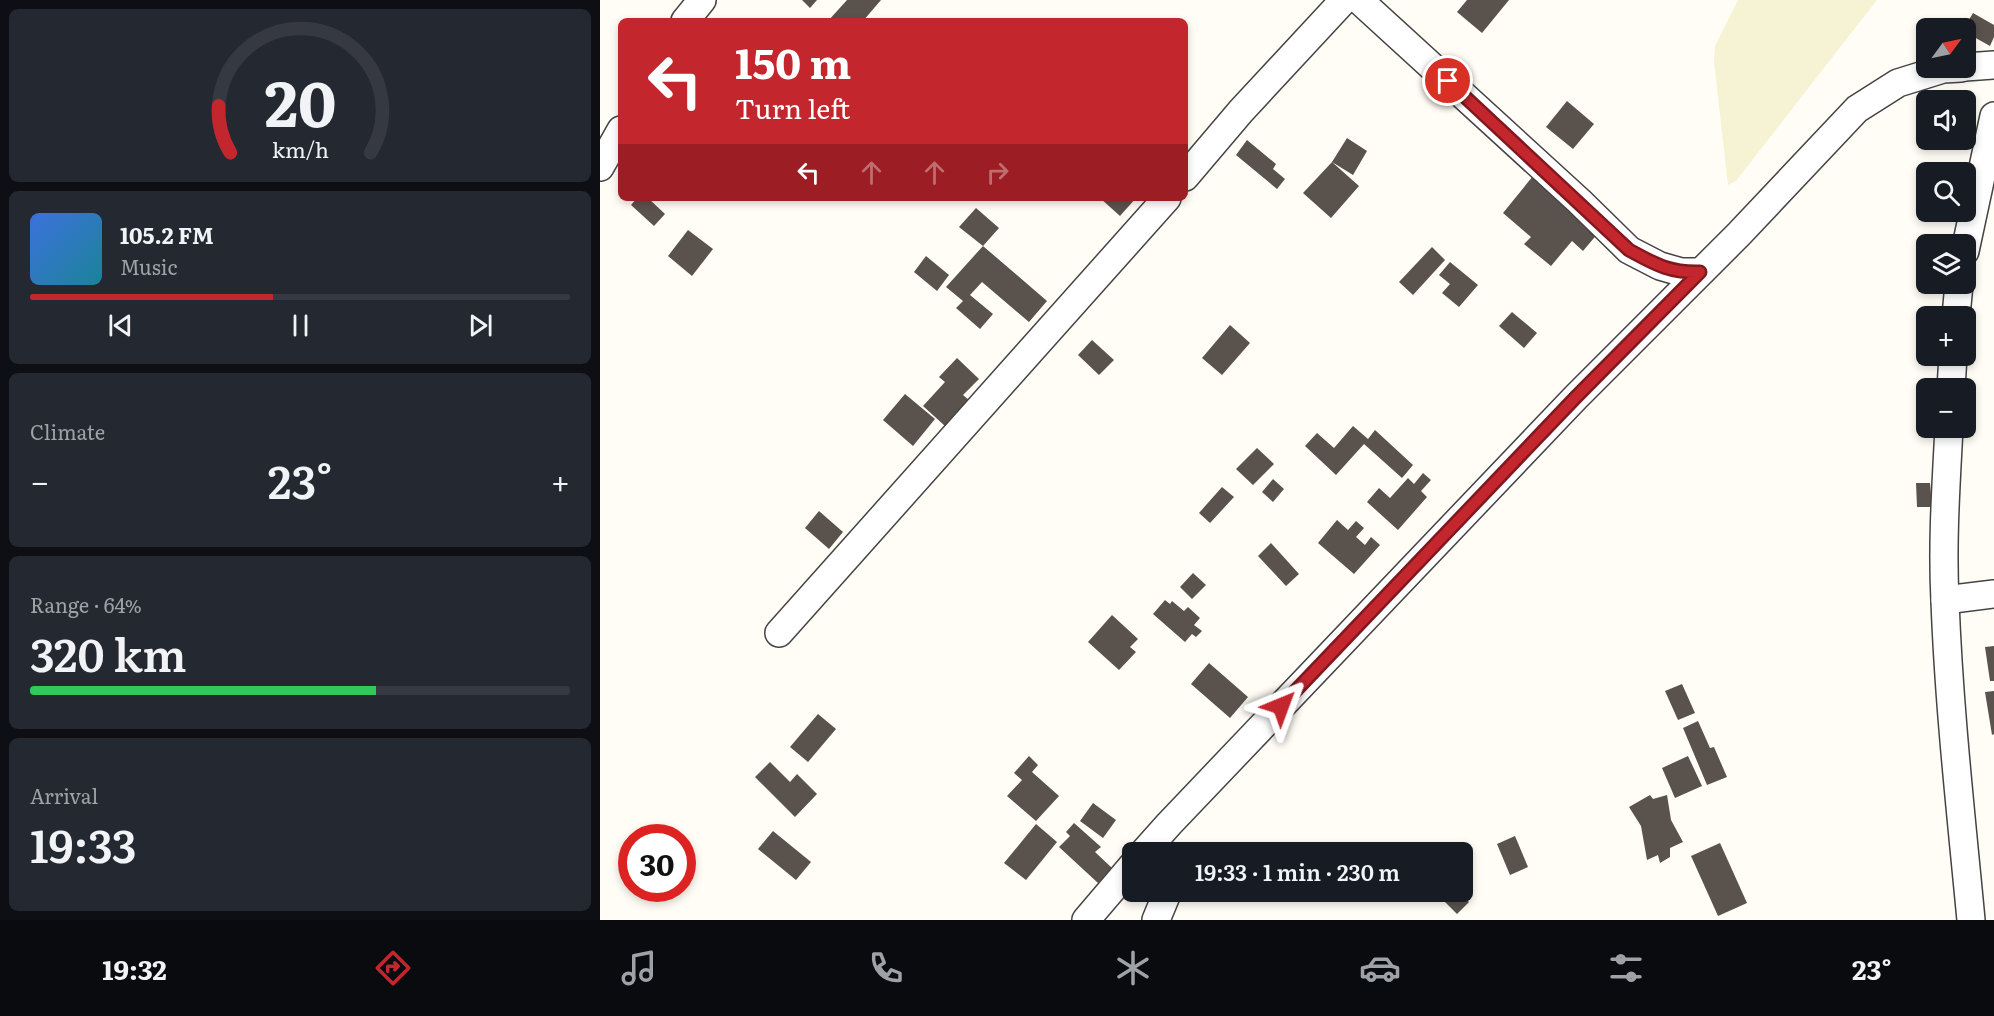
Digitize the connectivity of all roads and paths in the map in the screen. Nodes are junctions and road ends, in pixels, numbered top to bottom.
1 (702, 0) edge
2 (1344, 0) edge
3 (1359, 0) edge
4 (687, 18) edge
5 (1994, 66) edge
6 (1976, 67) edge
7 (1916, 77) edge
8 (1994, 116) edge
9 (618, 135) edge
10 (600, 167) edge
11 (1188, 173) edge
12 (1164, 201) edge
13 (1968, 234) edge
14 (1700, 272) junction
15 (1948, 438) edge
16 (1994, 594) edge
17 (1945, 600) junction
18 (779, 633) dead end
19 (1169, 824) junction
20 (1153, 842) edge
21 (1170, 842) edge
22 (1122, 878) edge
23 (1163, 902) edge
24 (1086, 920) edge
25 (1156, 920) edge
26 (1971, 920) edge

1 - 4 street
2 - 11 street
3 - 14 street
5 - 6 street
7 - 14 street
8 - 13 street
9 - 10 street
12 - 18 street
14 - 19 street
15 - 17 street
16 - 17 street
17 - 26 street
19 - 20 street
19 - 21 street
22 - 24 street
23 - 25 street

